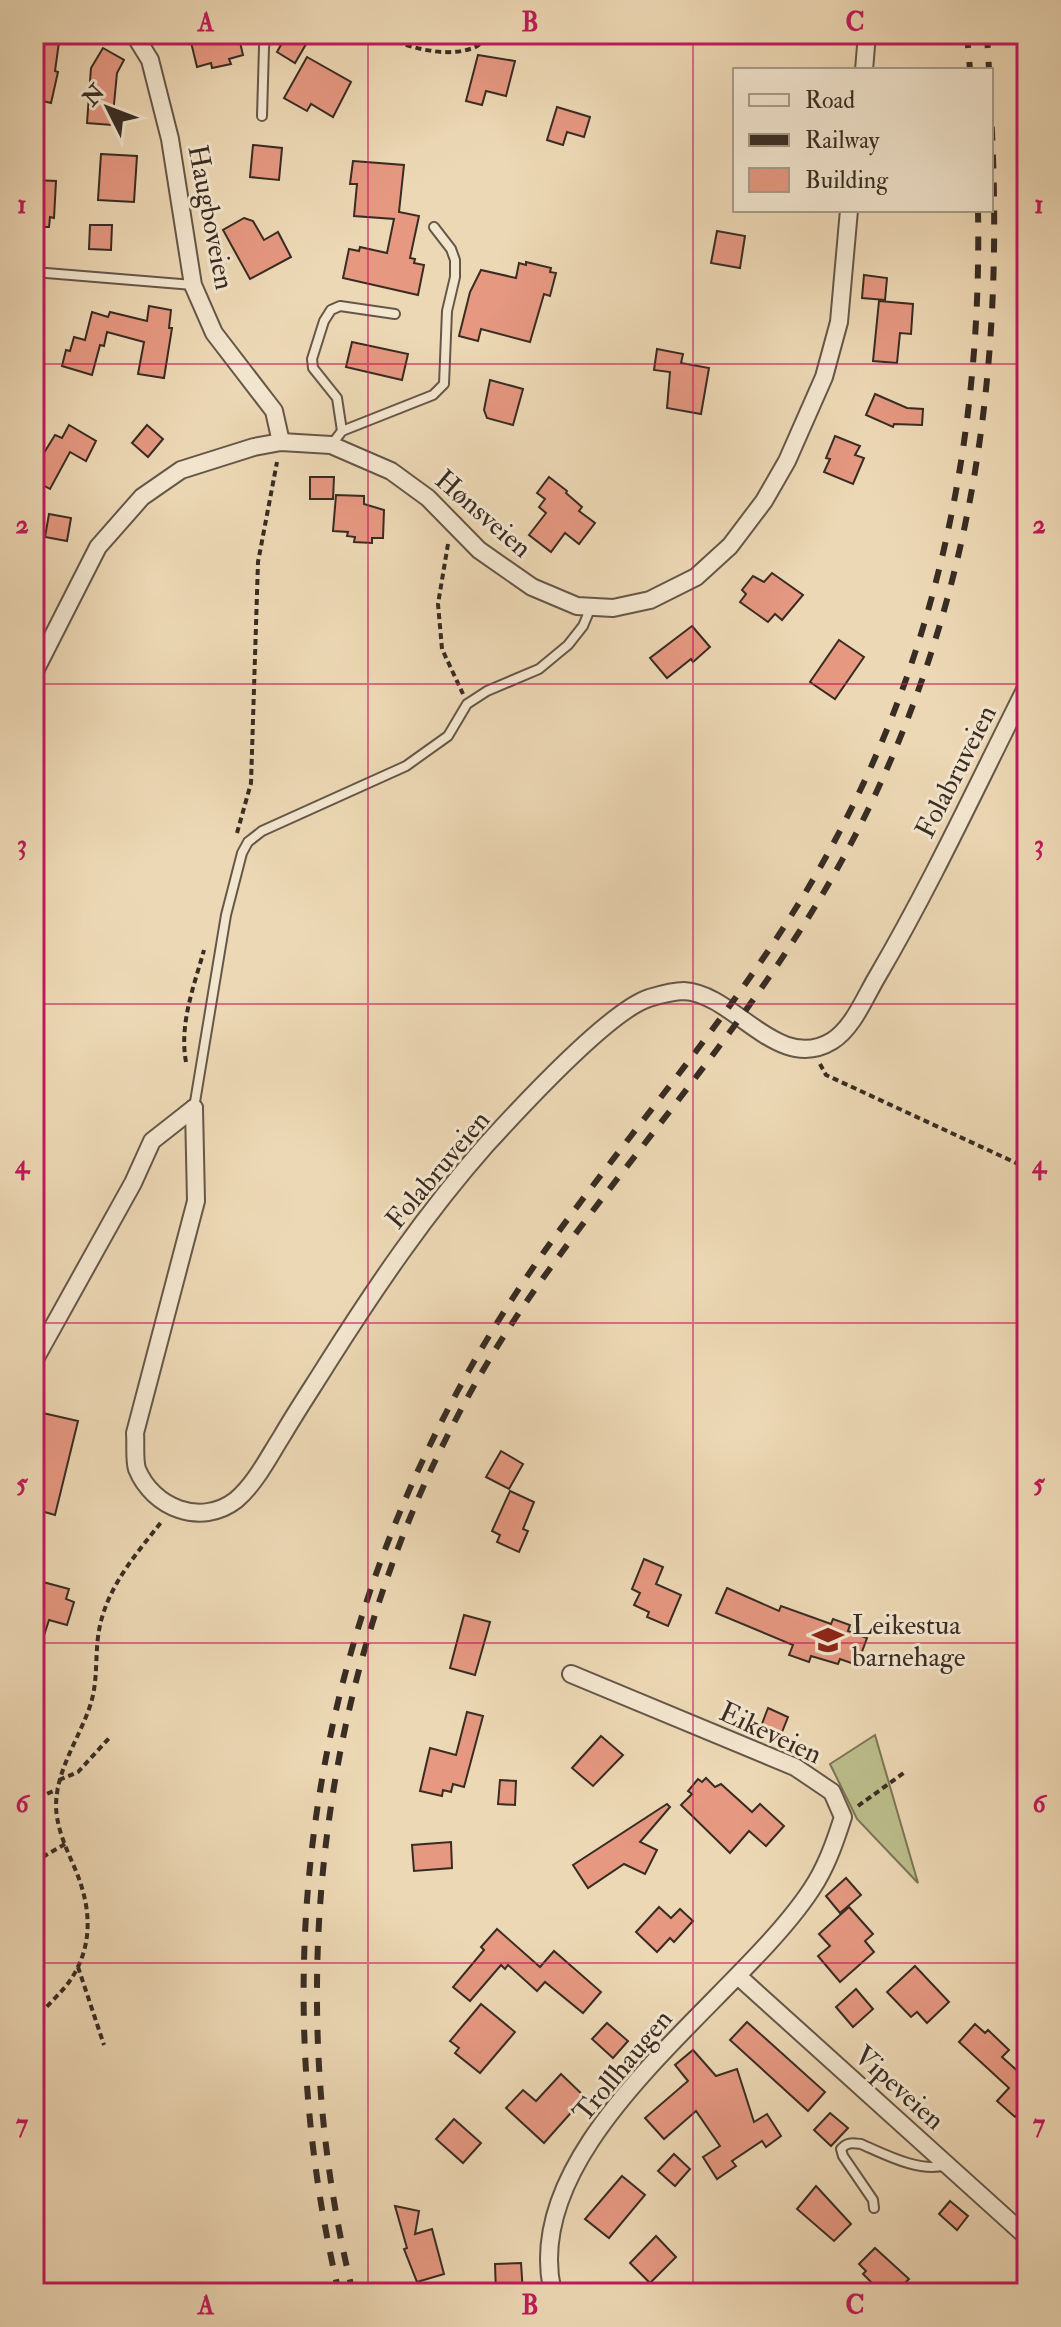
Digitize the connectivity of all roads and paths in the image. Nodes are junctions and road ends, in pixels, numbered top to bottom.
1 (134, 34) edge
2 (267, 34) edge
3 (378, 34) edge
4 (490, 34) edge
5 (867, 34) edge
6 (864, 68) edge
7 (262, 116) dead end
8 (849, 212) edge
9 (434, 227) dead end
10 (34, 272) edge
11 (193, 285) junction
12 (395, 314) dead end
13 (342, 431) junction
14 (281, 442) junction
15 (331, 445) junction
16 (451, 521) junction
17 (592, 607) junction
18 (34, 673) edge
19 (1027, 686) edge
20 (467, 704) junction
21 (234, 844) dead end
22 (204, 950) dead end
23 (812, 1047) junction
24 (186, 1064) dead end
25 (194, 1108) junction
26 (1027, 1168) edge
27 (34, 1361) edge
28 (174, 1507) junction
29 (571, 1674) dead end
30 (111, 1736) dead end
31 (905, 1772) dead end
32 (59, 1780) junction
33 (58, 1789) junction
34 (34, 1808) edge
35 (843, 1817) junction
36 (65, 1844) junction
37 (34, 1862) edge
38 (78, 1967) dead end
39 (738, 1976) junction
40 (34, 2022) edge
41 (104, 2045) dead end
42 (947, 2164) junction
43 (874, 2208) dead end
44 (1027, 2237) edge
45 (553, 2293) edge

1 - 11 street, Haugboveien
2 - 7 lane
3 - 4 path
5 - 6 street
8 - 17 street, Hønsveien
9 - 13 lane
10 - 11 lane
11 - 14 street, Haugboveien
12 - 13 lane
13 - 15 lane
14 - 15 street, Hønsveien
14 - 18 street, Hønsveien
14 - 21 path
15 - 16 street, Hønsveien
16 - 17 street, Hønsveien
16 - 20 path
17 - 20 lane
19 - 23 street, Folabruveien
20 - 25 lane
22 - 24 path
23 - 26 path
23 - 28 street, Folabruveien
25 - 27 street
25 - 28 street
28 - 32 path
29 - 35 street, Eikeveien
30 - 32 path
31 - 35 path
32 - 33 path
33 - 34 path
33 - 36 path
35 - 39 street
36 - 37 path
36 - 40 path
38 - 41 path
39 - 42 street, Vipeveien
39 - 45 street, Trollhaugen
42 - 43 lane
42 - 44 street, Vipeveien

